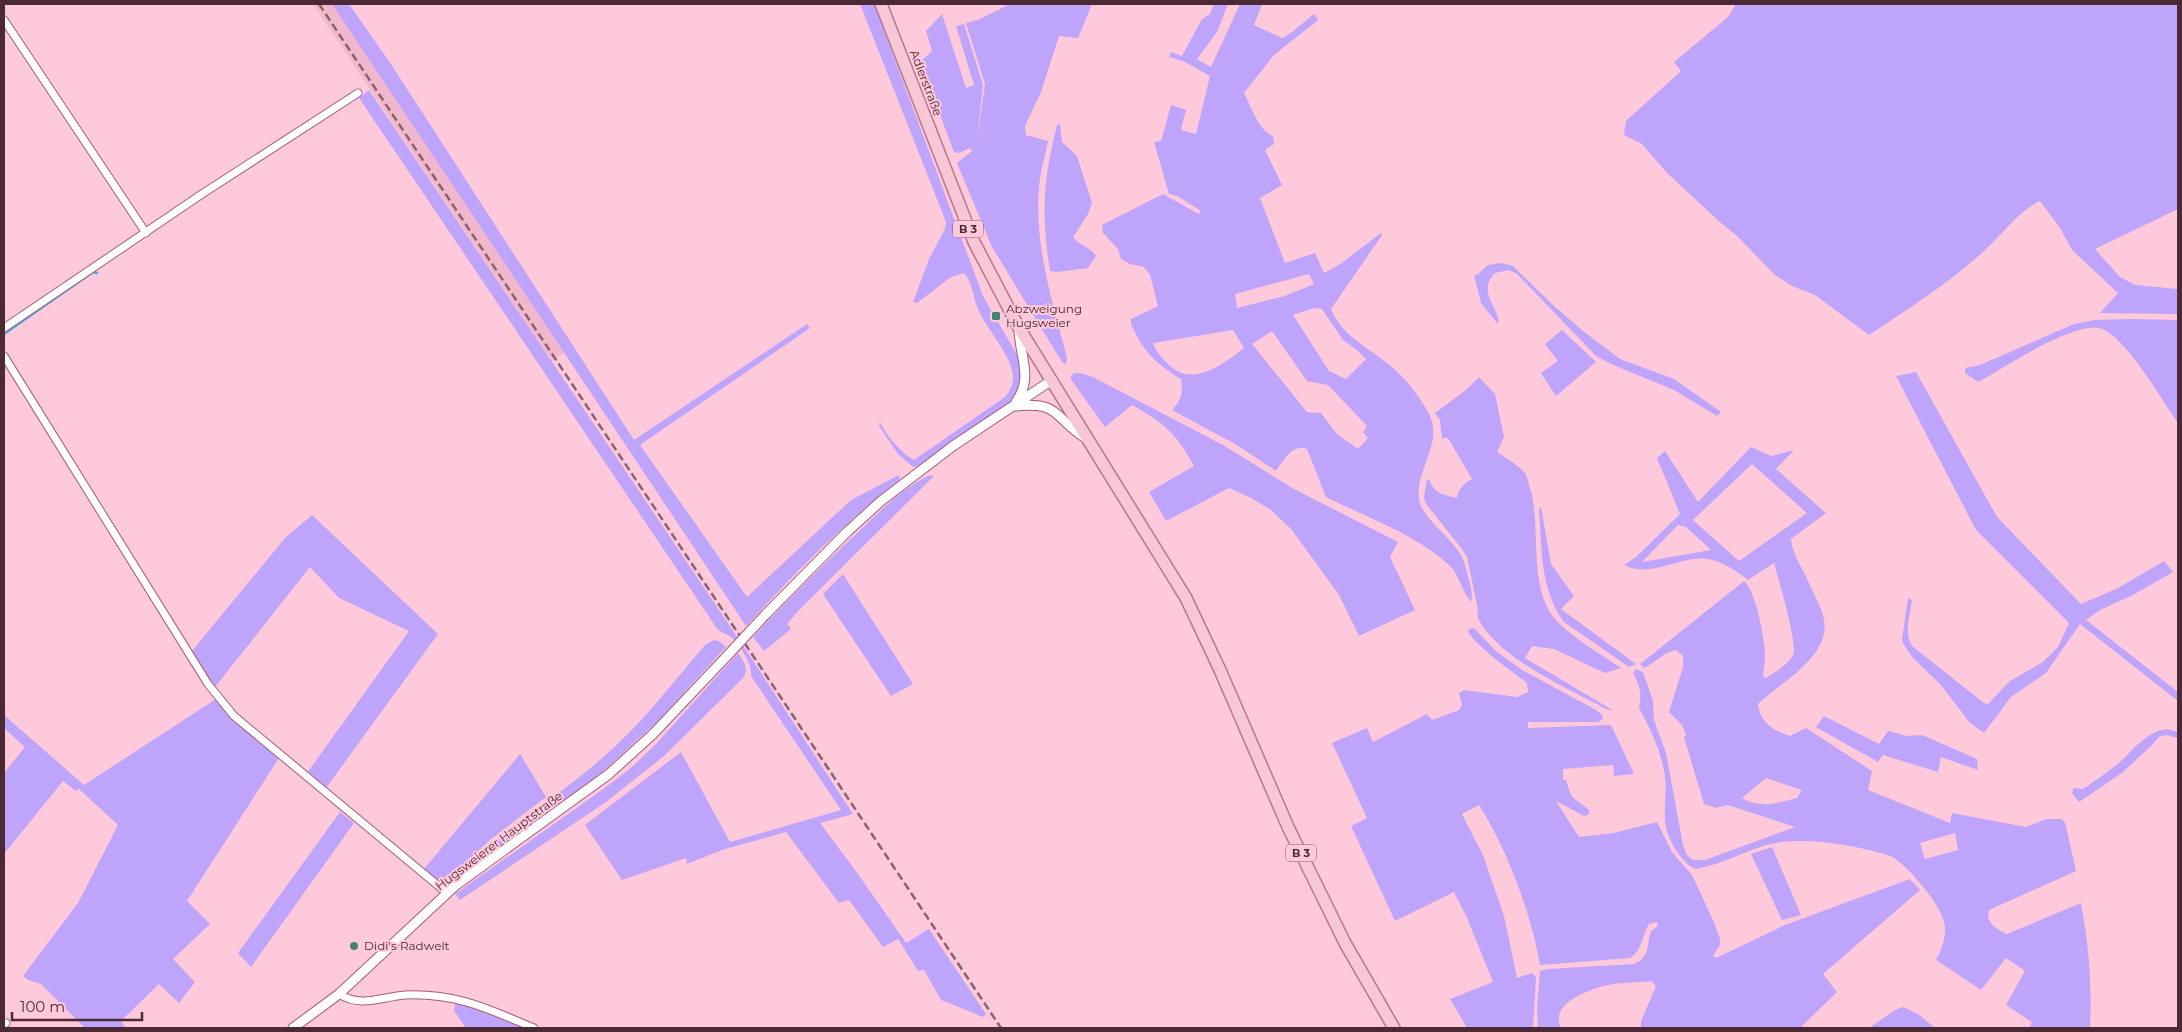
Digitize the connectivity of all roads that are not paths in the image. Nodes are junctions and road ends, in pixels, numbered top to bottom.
1 (881, 4) edge
2 (4, 20) edge
3 (358, 93) dead end
4 (146, 233) junction
5 (4, 328) edge
6 (1019, 328) junction
7 (4, 356) edge
8 (1052, 380) junction
9 (1013, 406) junction
10 (1087, 439) junction
11 (447, 893) junction
12 (339, 994) junction
13 (293, 1028) edge
14 (534, 1028) edge
15 (1394, 1028) edge

1 - 6 main road, Adlerstraße / B 3
2 - 4 street
3 - 4 street
4 - 5 street
6 - 8 main road, B 3
6 - 9 street
7 - 11 street
8 - 9 street, Hugsweierer Hauptstraße
8 - 10 main road, B 3
9 - 10 street
9 - 11 street, Hugsweierer Hauptstraße, bridge
10 - 15 main road, B 3
11 - 12 street, Hugsweierer Hauptstraße
12 - 13 street, Hugsweierer Hauptstraße
12 - 14 street

